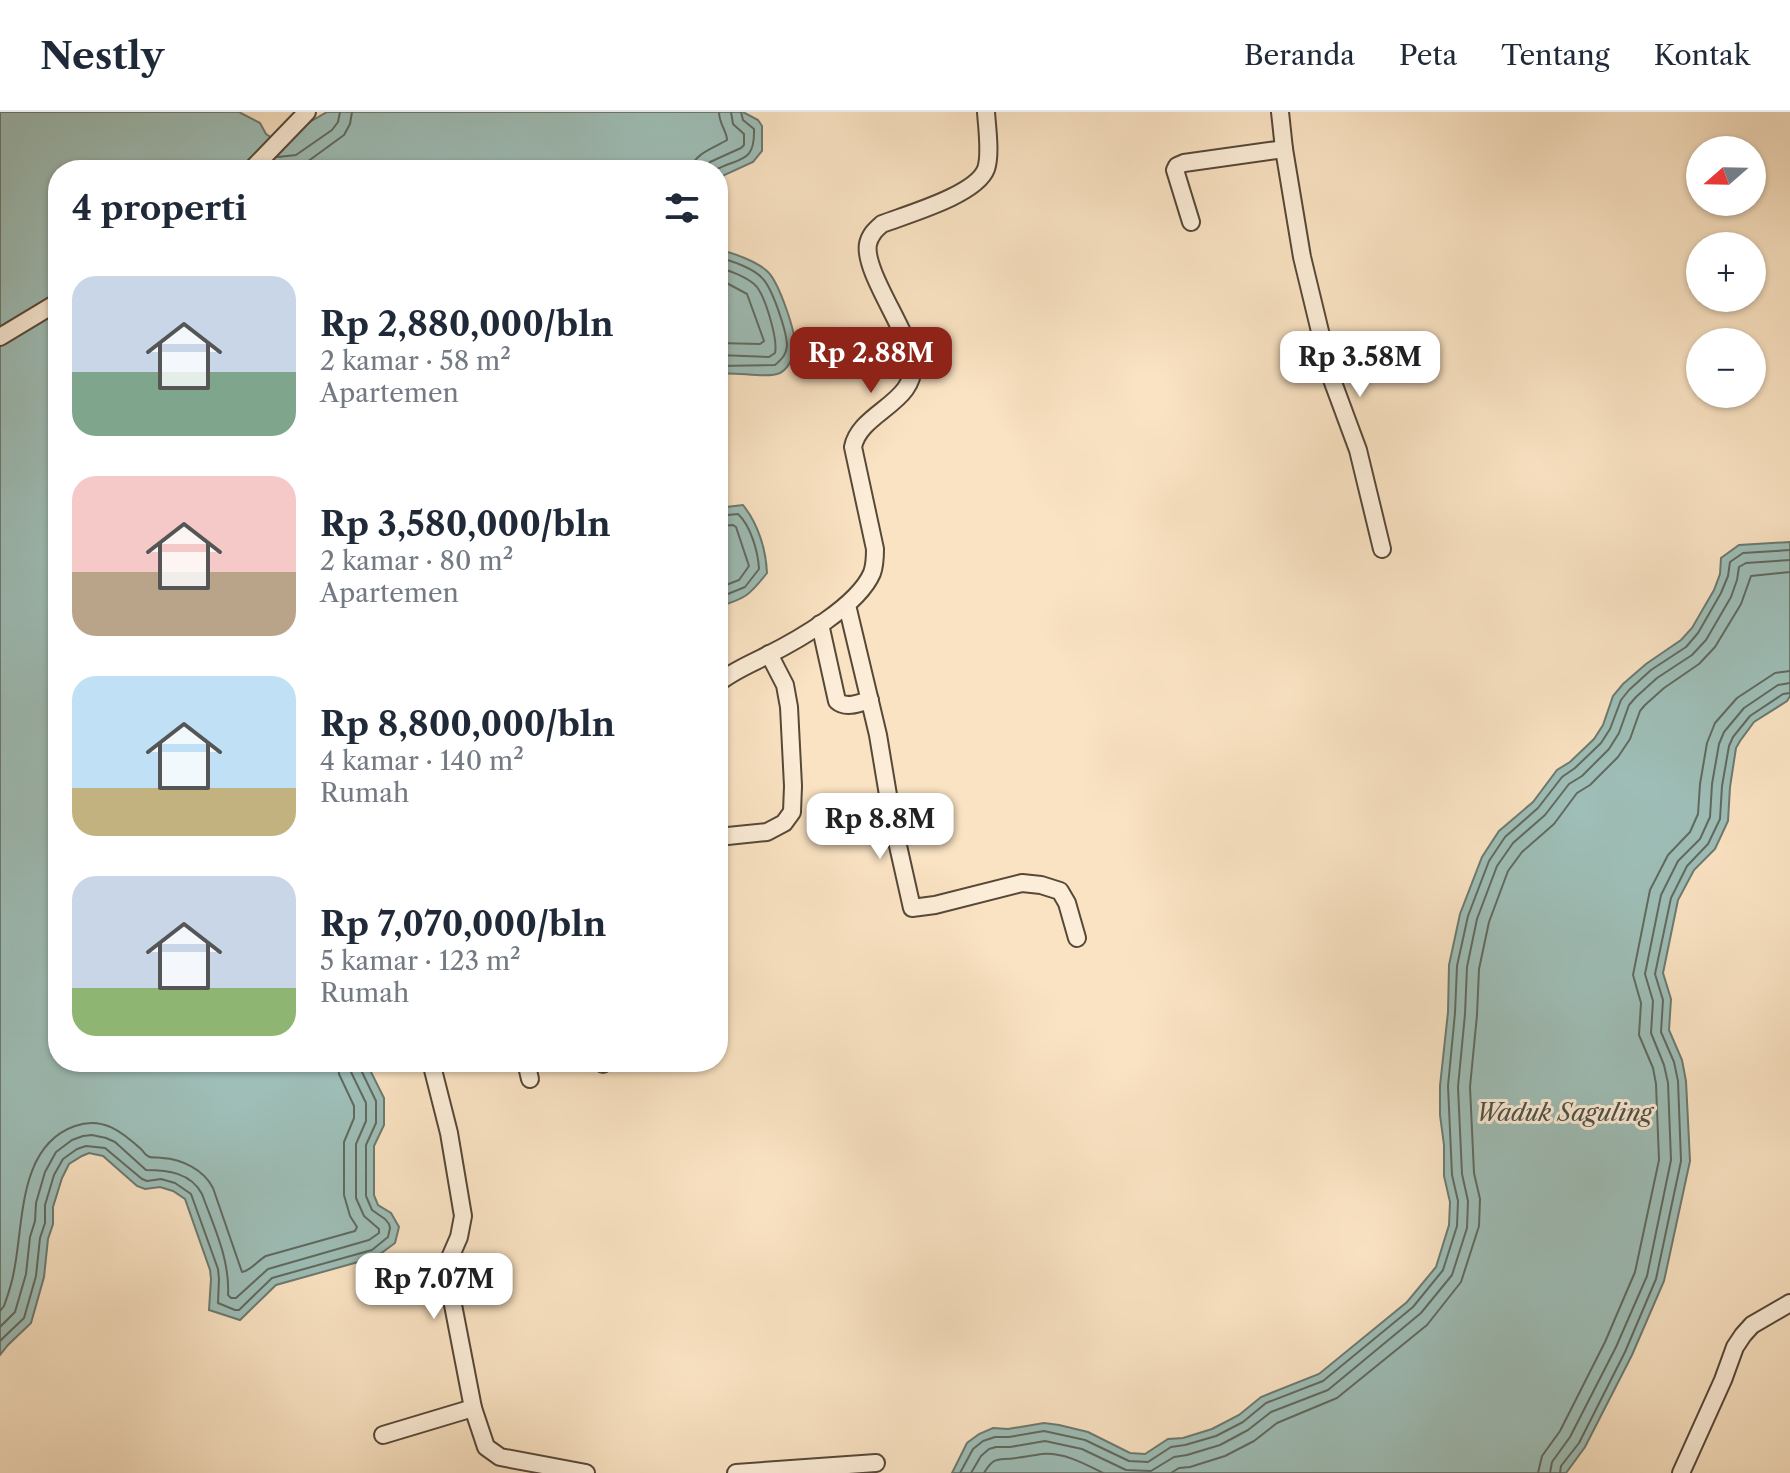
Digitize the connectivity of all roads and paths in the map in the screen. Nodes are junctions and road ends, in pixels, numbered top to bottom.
1 (307, 112) edge
2 (986, 112) edge
3 (1280, 112) edge
4 (1284, 149) junction
5 (260, 160) edge
6 (1191, 222) dead end
7 (48, 308) edge
8 (0, 337) edge
9 (1382, 549) dead end
10 (847, 605) junction
11 (820, 624) junction
12 (769, 654) junction
13 (728, 674) edge
14 (870, 700) junction
15 (728, 836) edge
16 (1077, 938) dead end
17 (434, 1072) edge
18 (1790, 1303) edge
19 (473, 1408) junction
20 (383, 1435) dead end
21 (876, 1463) dead end
22 (502, 1465) edge
23 (585, 1473) edge
24 (736, 1473) edge
25 (1681, 1473) edge

1 - 5 street
2 - 10 street
3 - 4 street
4 - 6 street
4 - 9 street
7 - 8 street
10 - 11 street
10 - 14 street
11 - 12 street
11 - 14 street
12 - 13 street
12 - 15 street
14 - 16 street
17 - 19 street
18 - 25 street
19 - 20 street
19 - 22 street
21 - 24 street
22 - 23 street

